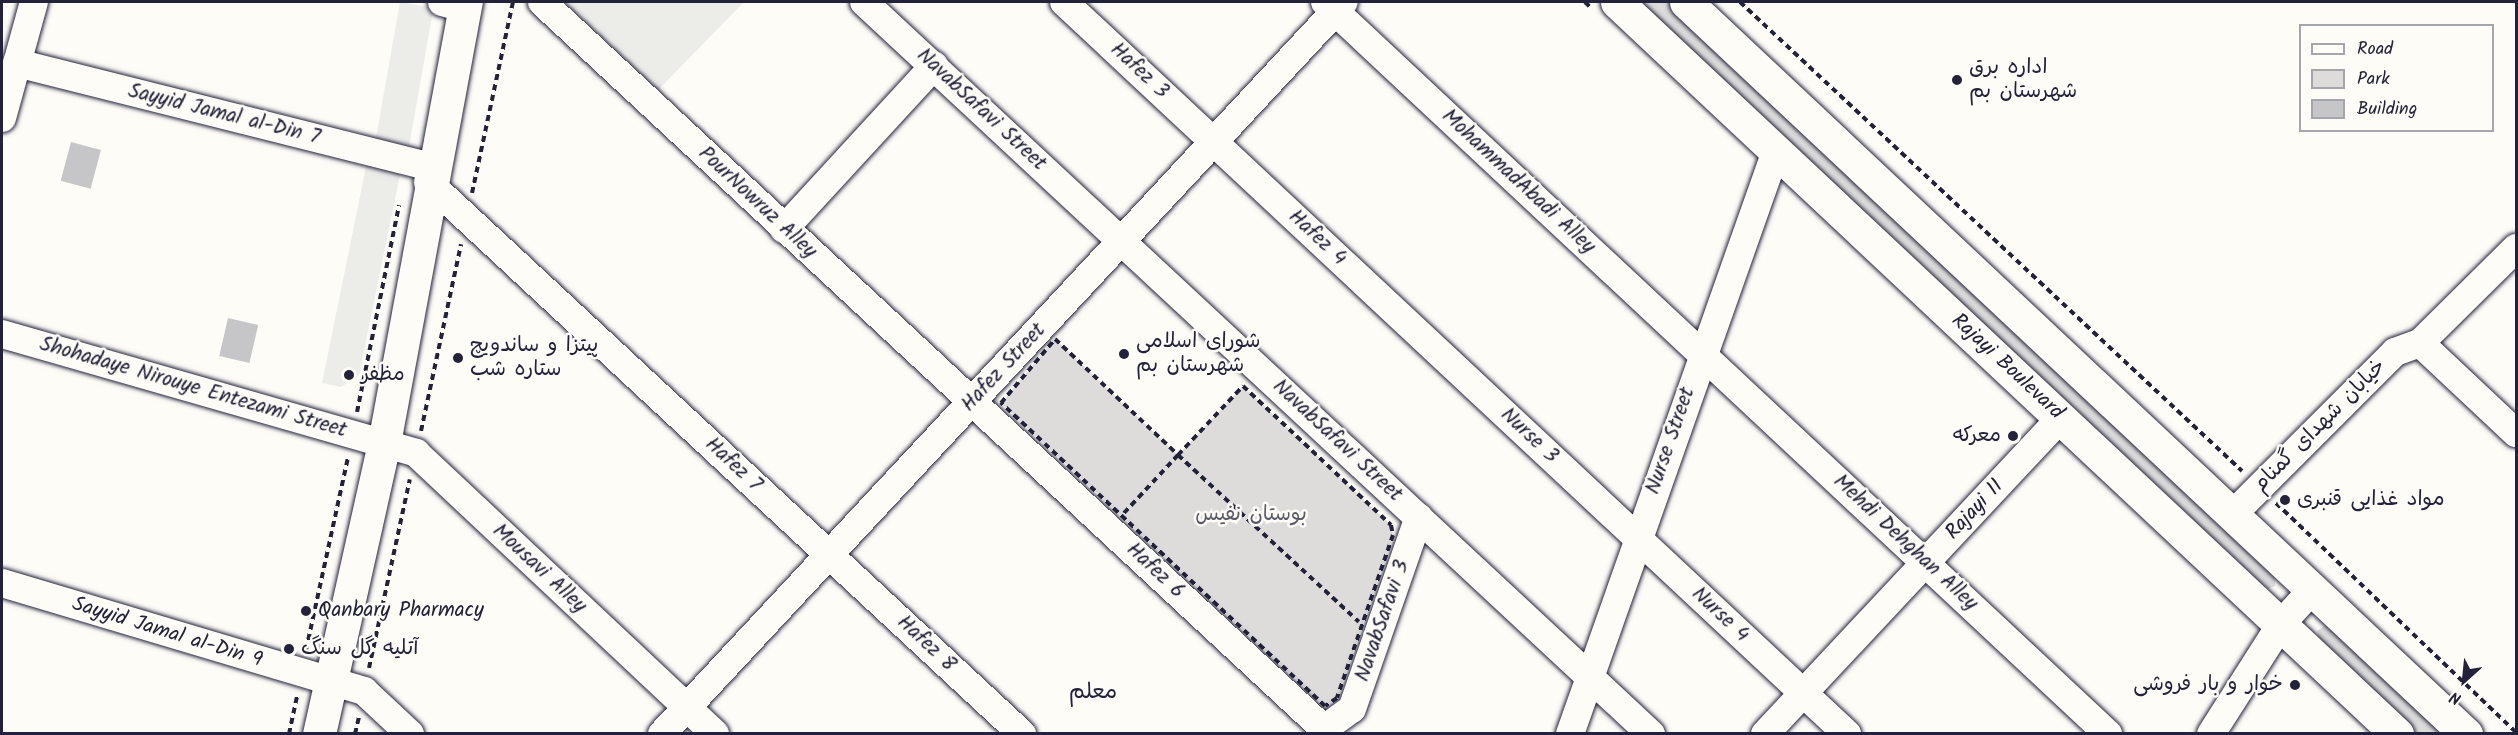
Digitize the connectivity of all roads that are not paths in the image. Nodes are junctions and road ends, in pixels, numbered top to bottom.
1 (34, 2) edge
2 (542, 2) edge
3 (864, 2) edge
4 (1064, 2) edge
5 (1686, 2) edge
6 (458, 4) edge
7 (1626, 4) edge
8 (1335, 5) edge
9 (17, 63) junction
10 (934, 66) junction
11 (2, 118) edge
12 (1214, 141) junction
13 (1776, 150) junction
14 (423, 170) junction
15 (784, 229) junction
16 (1122, 241) junction
17 (2517, 248) edge
18 (2, 334) edge
19 (1421, 335) joint
20 (2420, 343) junction
21 (1701, 352) junction
22 (973, 401) junction
23 (2061, 418) junction
24 (2517, 433) edge
25 (384, 443) junction
26 (2233, 514) junction
27 (1419, 517) junction
28 (1637, 538) junction
29 (830, 554) junction
30 (1926, 562) junction
31 (2, 583) edge
32 (2313, 589) junction
33 (2275, 633) junction
34 (1590, 676) junction
35 (333, 683) junction
36 (1803, 693) junction
37 (687, 707) junction
38 (1338, 719) joint
39 (2382, 728) edge
40 (320, 734) edge
41 (410, 734) edge
42 (662, 734) edge
43 (715, 734) edge
44 (1022, 734) edge
45 (1570, 734) edge
46 (1652, 734) edge
47 (1765, 734) edge
48 (1847, 734) edge
49 (2108, 734) edge
50 (2211, 734) edge
51 (2466, 734) edge

1 - 9 street
2 - 15 street, PourNowruz Alley
3 - 10 street, NavabSafavi Street
4 - 12 street, Hafez 3
5 - 26 main road
6 - 14 main road
7 - 13 main road, Rajayi Boulevard
8 - 12 street, Hafez Street
8 - 21 street, MohammadAbadi Alley
9 - 11 street
9 - 14 street, Sayyid Jamal al-Din 7
10 - 15 street
10 - 16 street, NavabSafavi Street
12 - 16 street, Hafez Street
12 - 19 street, Hafez 4
13 - 21 street, Nurse Street
13 - 23 main road, Rajayi Boulevard
14 - 25 main road
14 - 29 street, Hafez 7
15 - 22 street, PourNowruz Alley
16 - 22 street, Hafez Street
16 - 27 street, NavabSafavi Street
17 - 20 street, خیابان شهدای گمنام
18 - 25 street, Shohadaye Nirouye Entezami Street
19 - 28 street, Nurse 3
20 - 24 street
20 - 26 street, خیابان شهدای گمنام
21 - 28 street, Nurse Street
21 - 30 street, Mehdi Dehghan Alley
22 - 29 street, Hafez Street
22 - 38 street, Hafez 6
23 - 30 street, Rajayi 11
23 - 33 main road, Rajayi Boulevard
25 - 35 main road
25 - 37 street, Mousavi Alley
26 - 32 main road
27 - 34 street, NavabSafavi Street
27 - 38 street, NavabSafavi 3
28 - 34 street, Nurse Street
28 - 36 street, Nurse 4
29 - 37 street, Hafez Street
29 - 44 street, Hafez 8
30 - 36 street, Rajayi 11
30 - 49 street, Mehdi Dehghan Alley
31 - 35 street, Sayyid Jamal al-Din 9
32 - 33 street
32 - 51 main road
33 - 39 main road, Rajayi Boulevard
33 - 50 street
34 - 45 street, Nurse Street
34 - 46 street, NavabSafavi Street
35 - 40 main road
35 - 41 street, Sayyid Jamal al-Din 9
36 - 47 street, Rajayi 11
36 - 48 street, Nurse 4
37 - 42 street, Hafez Street
37 - 43 street, Mousavi Alley

